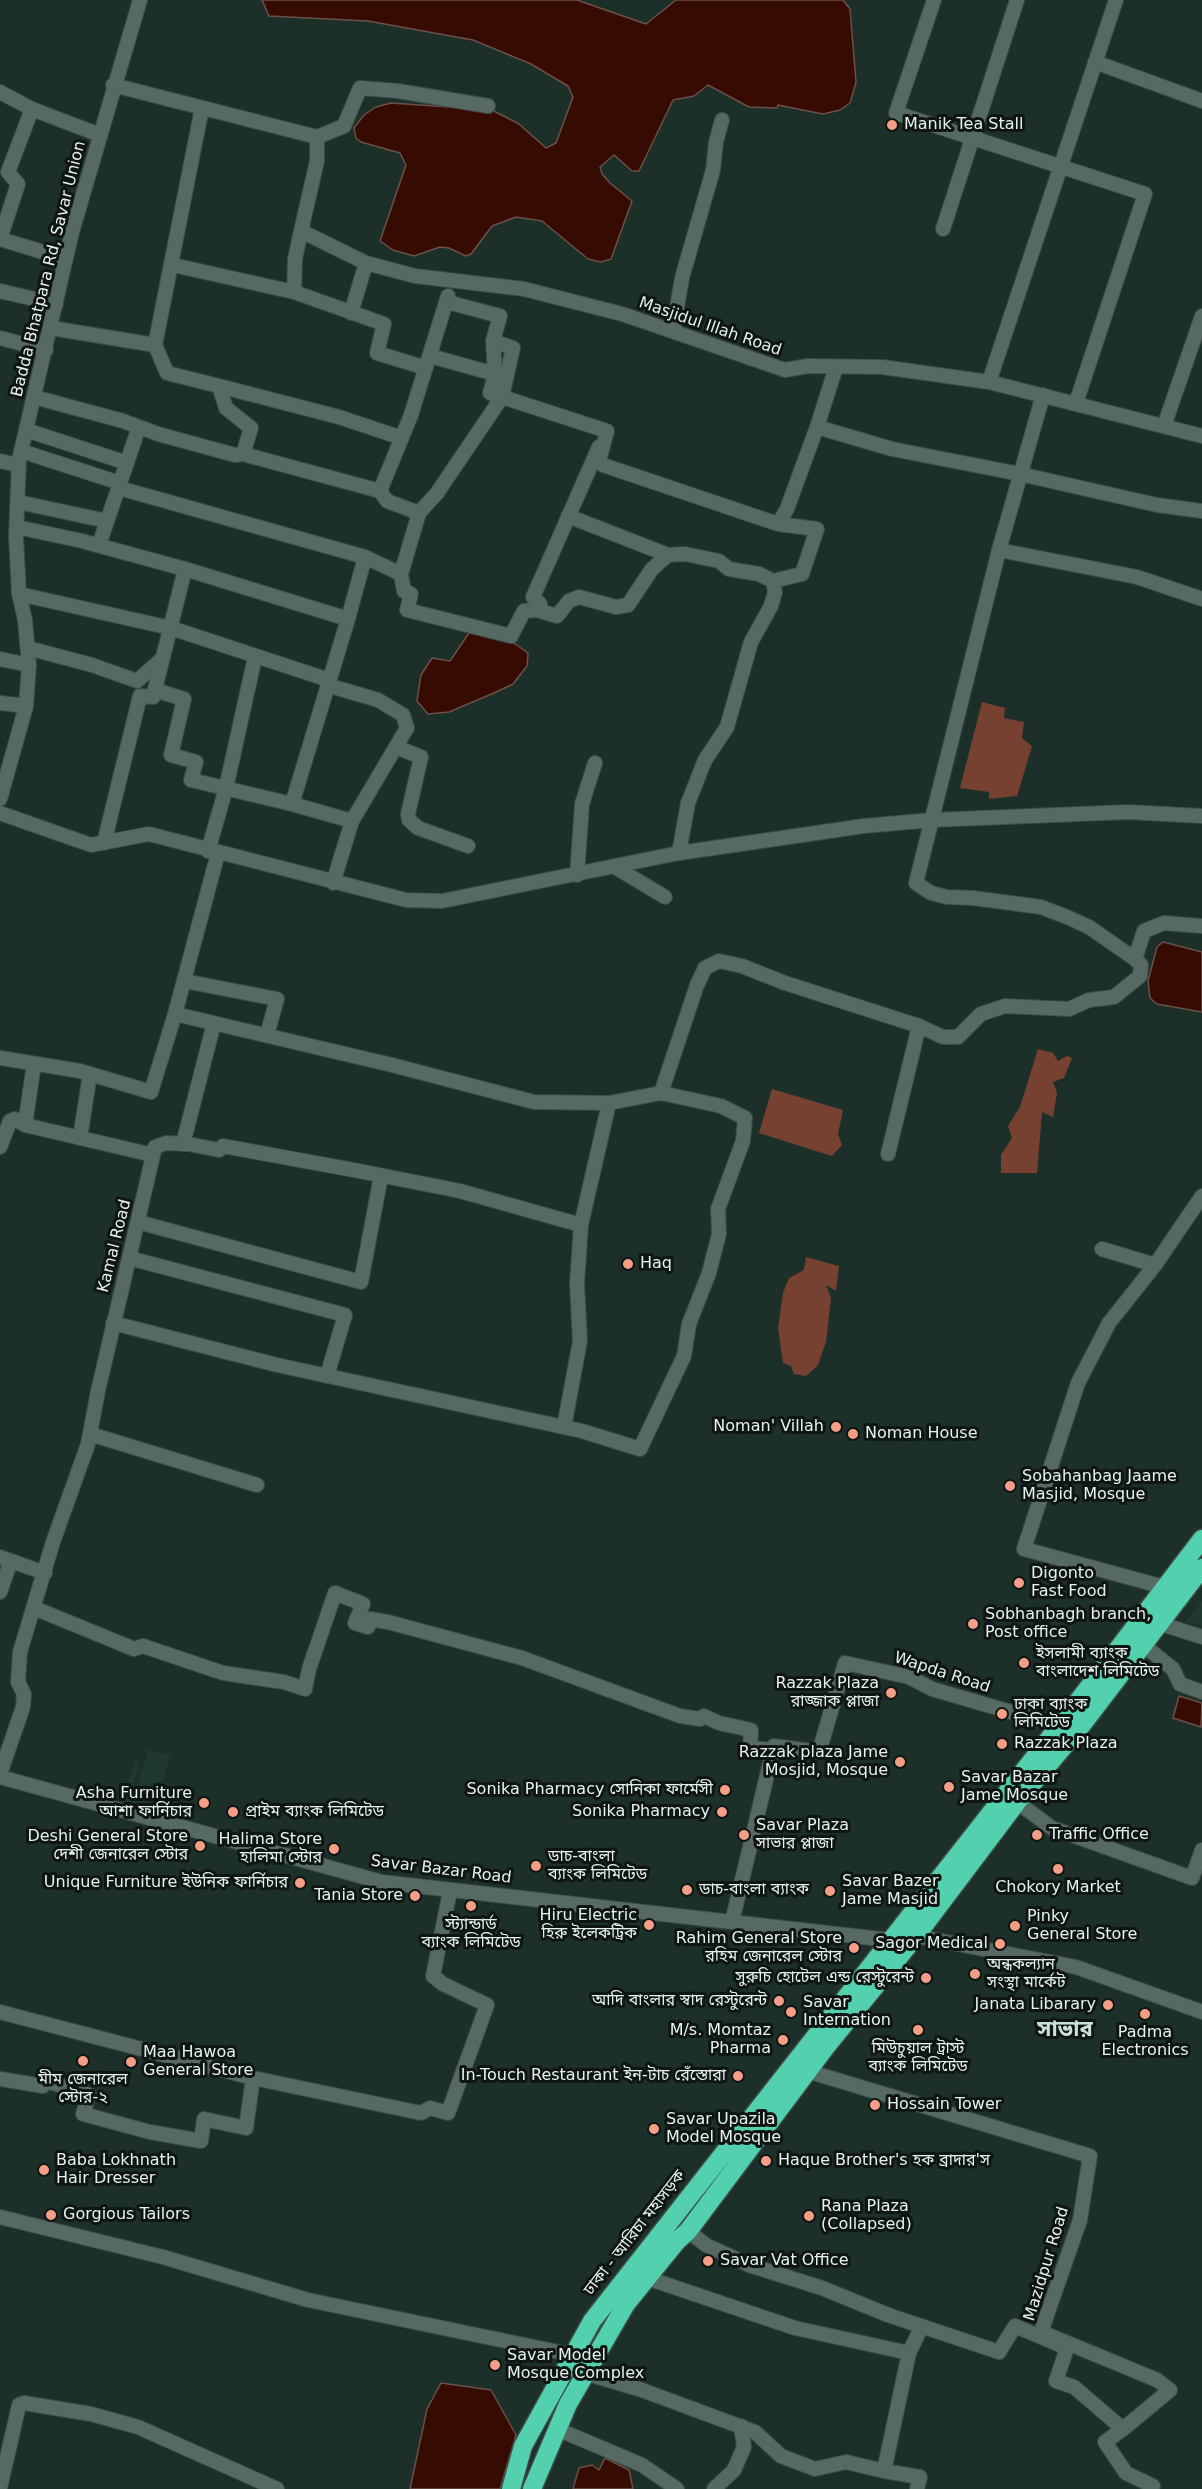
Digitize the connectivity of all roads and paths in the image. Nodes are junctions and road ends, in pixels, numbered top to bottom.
1 (140, 0) edge
2 (934, 0) edge
3 (1017, 0) edge
4 (1116, 0) edge
5 (1095, 62) junction
6 (113, 85) junction
7 (0, 92) edge
8 (1202, 101) edge
9 (488, 106) dead end
10 (202, 108) junction
11 (32, 109) junction
12 (722, 120) dead end
13 (100, 135) junction
14 (317, 137) junction
15 (973, 138) junction
16 (1061, 167) junction
17 (943, 229) dead end
18 (301, 231) junction
19 (0, 238) edge
20 (66, 259) junction
21 (366, 263) junction
22 (172, 265) junction
23 (0, 291) edge
24 (294, 292) junction
25 (56, 304) junction
26 (351, 313) junction
27 (1202, 316) edge
28 (51, 328) junction
29 (672, 332) junction
30 (0, 338) edge
31 (493, 341) junction
32 (154, 345) junction
33 (46, 350) junction
34 (428, 362) junction
35 (836, 367) junction
36 (495, 374) junction
37 (989, 382) junction
38 (219, 386) junction
39 (1043, 395) junction
40 (34, 397) junction
41 (502, 397) junction
42 (1076, 403) junction
43 (1164, 426) junction
44 (139, 427) junction
45 (817, 427) junction
46 (26, 430) junction
47 (607, 431) junction
48 (1202, 436) edge
49 (402, 438) junction
50 (21, 451) junction
51 (243, 454) junction
52 (0, 461) edge
53 (127, 463) junction
54 (18, 465) junction
55 (1020, 474) junction
56 (119, 485) junction
57 (380, 491) junction
58 (18, 502) junction
59 (1202, 511) edge
60 (419, 513) junction
61 (568, 516) junction
62 (107, 521) junction
63 (778, 524) junction
64 (17, 527) junction
65 (99, 546) junction
66 (999, 550) junction
67 (668, 555) junction
68 (365, 557) junction
69 (184, 569) junction
70 (401, 574) junction
71 (773, 581) junction
72 (19, 594) junction
73 (1202, 599) edge
74 (537, 610) junction
75 (348, 619) junction
76 (171, 628) junction
77 (28, 648) junction
78 (255, 657) junction
79 (0, 659) edge
80 (163, 659) junction
81 (29, 665) junction
82 (328, 682) junction
83 (155, 690) junction
84 (0, 703) edge
85 (26, 706) junction
86 (396, 747) junction
87 (595, 763) dead end
88 (226, 788) junction
89 (0, 799) edge
90 (292, 804) junction
91 (0, 813) edge
92 (1202, 816) edge
93 (932, 820) junction
94 (352, 821) junction
95 (104, 843) junction
96 (468, 846) dead end
97 (213, 852) junction
98 (679, 853) junction
99 (615, 867) junction
100 (577, 875) junction
101 (333, 883) junction
102 (665, 897) dead end
103 (1202, 926) edge
104 (1135, 959) junction
105 (184, 981) junction
106 (175, 1014) junction
107 (214, 1023) junction
108 (919, 1026) junction
109 (267, 1035) junction
110 (0, 1058) edge
111 (33, 1064) junction
112 (90, 1074) junction
113 (661, 1093) junction
114 (609, 1103) junction
115 (25, 1125) junction
116 (80, 1138) junction
117 (183, 1144) junction
118 (0, 1147) edge
119 (888, 1154) dead end
120 (153, 1155) junction
121 (381, 1176) junction
122 (1202, 1196) edge
123 (138, 1222) junction
124 (581, 1225) junction
125 (1102, 1249) dead end
126 (129, 1258) junction
127 (1155, 1265) junction
128 (113, 1323) junction
129 (327, 1376) junction
130 (564, 1427) junction
131 (90, 1434) junction
132 (257, 1485) dead end
133 (1202, 1539) edge
134 (5, 1559) edge
135 (1202, 1568) edge
136 (45, 1573) junction
137 (1164, 1587) junction
138 (0, 1592) edge
139 (34, 1608) junction
140 (1158, 1623) junction
141 (1202, 1637) edge
142 (1142, 1644) junction
143 (1202, 1692) edge
144 (1059, 1726) junction
145 (773, 1750) junction
146 (0, 1776) edge
147 (1017, 1802) junction
148 (1202, 1850) edge
149 (450, 1891) junction
150 (732, 1922) junction
151 (916, 1936) junction
152 (889, 1940) junction
153 (0, 2012) edge
154 (1202, 2012) edge
155 (807, 2071) junction
156 (253, 2078) junction
157 (0, 2079) edge
158 (0, 2217) edge
159 (688, 2231) junction
160 (647, 2278) junction
161 (922, 2326) junction
162 (909, 2353) junction
163 (573, 2355) junction
164 (585, 2373) junction
165 (741, 2426) junction
166 (557, 2429) junction
167 (1123, 2429) junction
168 (4, 2443) edge
169 (884, 2471) junction
170 (0, 2488) edge
171 (1156, 2488) edge
172 (277, 2489) edge
173 (511, 2489) edge
174 (532, 2489) edge
175 (676, 2489) edge
176 (714, 2489) edge
177 (916, 2489) edge

1 - 6 street, Badda Bhatpara Rd, Savar Union
2 - 15 street
3 - 15 street
4 - 5 street
5 - 8 street
5 - 16 street
6 - 10 street
6 - 13 street, Badda Bhatpara Rd, Savar Union
7 - 11 street
9 - 14 street
10 - 14 street
10 - 22 street
11 - 13 street
11 - 19 street
12 - 29 street
13 - 20 street, Badda Bhatpara Rd, Savar Union
14 - 18 street
15 - 16 street
15 - 17 street
16 - 37 street
16 - 42 street
18 - 21 street, Masjidul Illah Road
18 - 24 street
19 - 20 street
20 - 25 street, Badda Bhatpara Rd, Savar Union
21 - 26 street
21 - 29 street, Masjidul Illah Road
22 - 24 street
22 - 32 street
23 - 25 street
24 - 26 street
25 - 28 street, Badda Bhatpara Rd, Savar Union
26 - 34 street
27 - 43 street
28 - 32 street
28 - 33 street, Badda Bhatpara Rd, Savar Union
29 - 35 street, Masjidul Illah Road
30 - 33 street
31 - 34 street
31 - 36 street
31 - 41 street
32 - 38 street
33 - 40 street, Badda Bhatpara Rd, Savar Union
34 - 36 street
34 - 49 street
35 - 37 street, Masjidul Illah Road
35 - 45 street
36 - 41 street
37 - 39 street, Masjidul Illah Road
38 - 49 street
38 - 51 street
39 - 42 street, Masjidul Illah Road
39 - 55 street
40 - 44 street
40 - 46 street, Badda Bhatpara Rd, Savar Union
41 - 47 street
41 - 60 street
42 - 43 street, Masjidul Illah Road
43 - 48 street, Masjidul Illah Road
44 - 51 street
44 - 53 street
45 - 55 street
45 - 63 street
46 - 50 street, Badda Bhatpara Rd, Savar Union
46 - 53 street
47 - 61 street
47 - 63 street
49 - 57 street
50 - 54 street, Badda Bhatpara Rd, Savar Union
50 - 56 street
51 - 57 street
52 - 54 street
53 - 56 street
54 - 58 street, Badda Bhatpara Rd, Savar Union
55 - 59 street
55 - 66 street
56 - 62 street
56 - 68 street
57 - 60 street
58 - 62 street
58 - 64 street, Badda Bhatpara Rd, Savar Union
60 - 70 street
61 - 67 street
61 - 74 street
62 - 65 street
63 - 71 street
64 - 65 street
64 - 72 street, Badda Bhatpara Rd, Savar Union
65 - 69 street
66 - 73 street
66 - 93 street
67 - 71 street
67 - 74 street
68 - 70 street
68 - 75 street
69 - 75 street
69 - 76 street
70 - 74 street
71 - 98 street
72 - 76 street
72 - 77 street, Badda Bhatpara Rd, Savar Union
75 - 82 street
76 - 78 street
76 - 80 street
77 - 80 street
77 - 81 street, Badda Bhatpara Rd, Savar Union
78 - 82 street
78 - 88 street
79 - 81 street
80 - 83 street
81 - 85 street, Badda Bhatpara Rd, Savar Union
82 - 86 street
82 - 90 street
83 - 88 street
83 - 95 street
84 - 85 street
85 - 89 street, Badda Bhatpara Rd, Savar Union
86 - 94 street
86 - 96 street
87 - 100 street
88 - 90 street
88 - 97 street
90 - 94 street
91 - 95 street
92 - 93 street
93 - 98 street
93 - 104 street
94 - 101 street
95 - 97 street
97 - 101 street
97 - 105 street
98 - 99 street
99 - 100 street
99 - 102 street
100 - 101 street
103 - 104 street
104 - 108 street
105 - 106 street
105 - 109 street
106 - 107 street
106 - 112 street
107 - 109 street
107 - 117 street
108 - 113 street
108 - 119 street
109 - 114 street
110 - 111 street
111 - 112 street
111 - 115 street
112 - 116 street
113 - 114 street
113 - 130 street
114 - 124 street
115 - 116 street
115 - 118 street
116 - 120 street
117 - 120 street
117 - 121 street
120 - 123 street, Kamal Road
121 - 123 street
121 - 124 street
122 - 127 street
123 - 126 street, Kamal Road
124 - 130 street
125 - 127 street
126 - 128 street, Kamal Road
126 - 129 street
127 - 137 street
128 - 129 street
128 - 131 street, Kamal Road
129 - 130 street
131 - 132 street
131 - 136 street, Kamal Road
133 - 137 highway, ঢাকা - আরিচা মহাসড়ক
134 - 136 street
134 - 138 street
135 - 140 highway
136 - 139 street, Kamal Road
137 - 144 highway, ঢাকা - আরিচা মহাসড়ক
139 - 145 street
139 - 146 street, Kamal Road
140 - 141 street
140 - 142 highway
142 - 143 street
142 - 147 highway
144 - 145 street, Wapda Road
144 - 152 highway, ঢাকা - আরিচা মহাসড়ক
145 - 150 street
146 - 149 street, Savar Bazar Road
147 - 148 street
147 - 151 highway
149 - 150 street, Savar Bazar Road
149 - 156 street
150 - 152 street, Savar Bazar Road
151 - 154 street
151 - 155 highway
152 - 163 highway, ঢাকা - আরিচা মহাসড়ক
153 - 156 street
155 - 159 highway
155 - 167 street, Mazidpur Road
156 - 157 street
158 - 163 street
159 - 160 highway
159 - 161 street
160 - 162 street
160 - 164 highway
161 - 162 street
161 - 167 street
162 - 169 street
163 - 173 highway, ঢাকা - আরিচা মহাসড়ক
164 - 165 street
164 - 166 highway
165 - 169 street
165 - 176 street
166 - 174 highway
166 - 175 street
167 - 171 street
168 - 170 street
168 - 172 street
169 - 177 street

